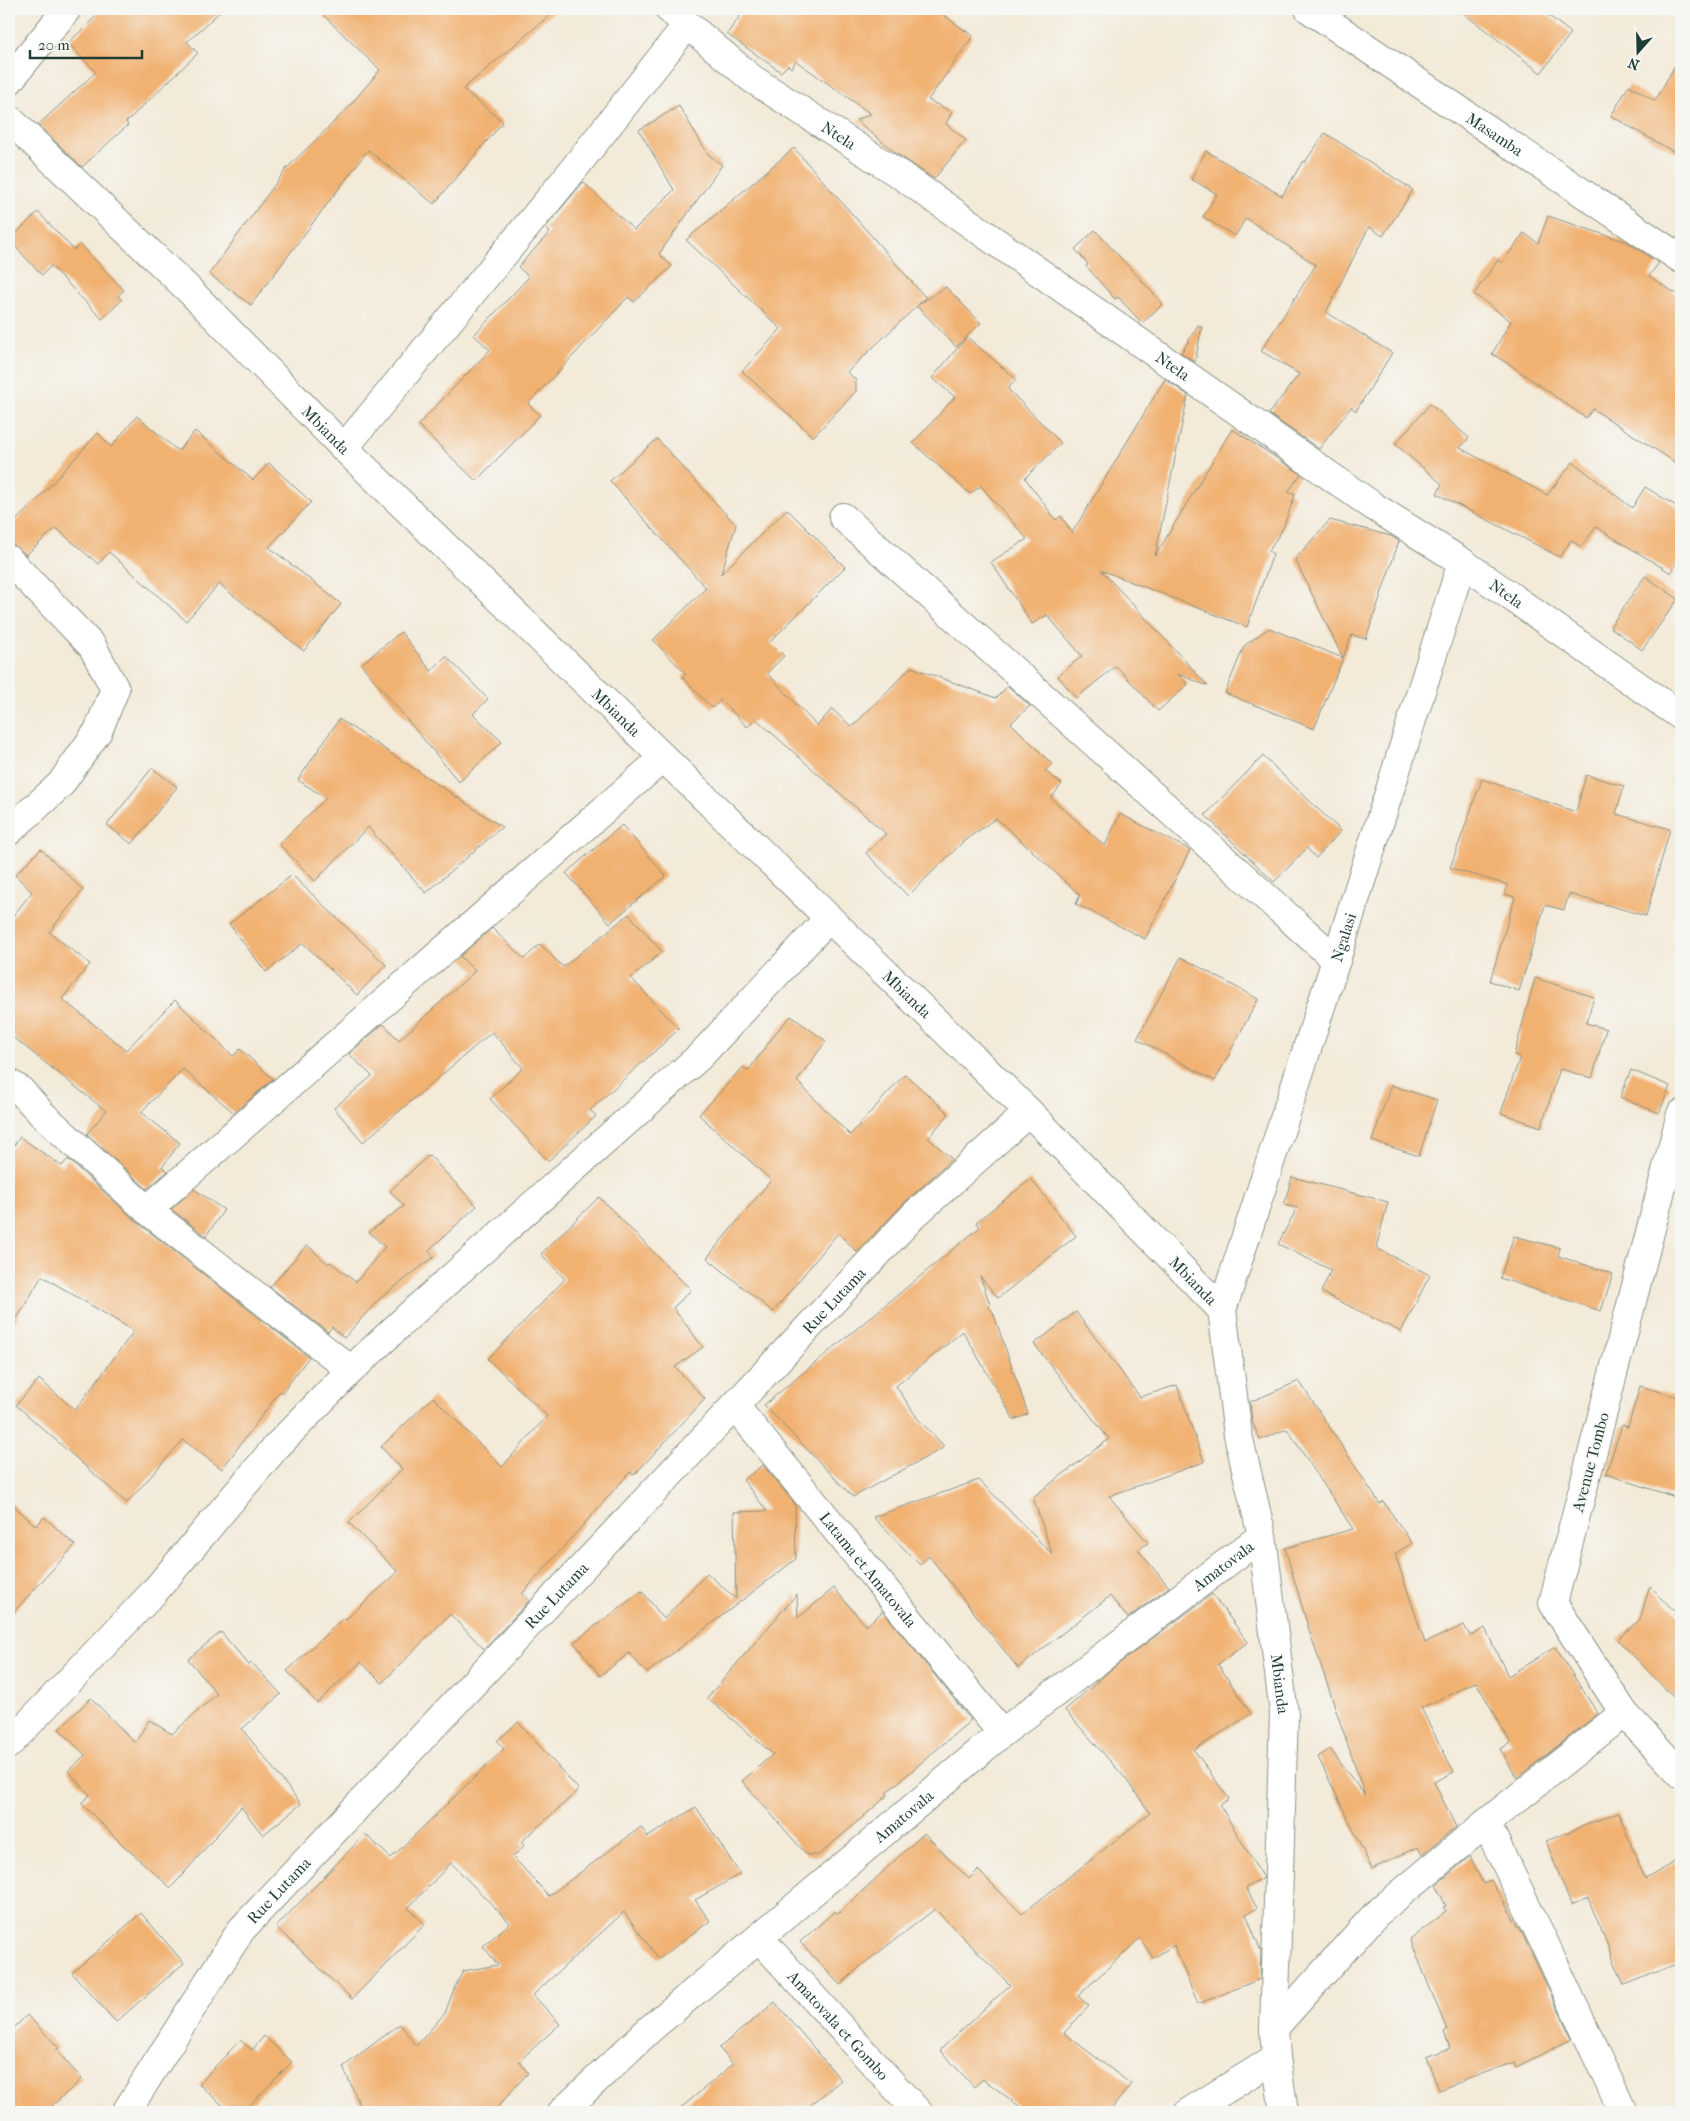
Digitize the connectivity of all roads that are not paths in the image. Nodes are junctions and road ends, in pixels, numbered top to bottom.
1 (67, 9) edge
2 (1309, 9) edge
3 (678, 17) edge
4 (9, 81) edge
5 (9, 119) edge
6 (1681, 259) edge
7 (344, 448) junction
8 (844, 516) dead end
9 (9, 560) edge
10 (1462, 562) junction
11 (1681, 716) edge
12 (663, 758) junction
13 (9, 831) edge
14 (829, 918) junction
15 (1336, 960) junction
16 (12, 1092) edge
17 (1029, 1112) junction
18 (1681, 1114) edge
19 (148, 1210) junction
20 (1222, 1310) junction
21 (351, 1370) junction
22 (735, 1406) junction
23 (1262, 1536) junction
24 (1624, 1713) junction
25 (1002, 1733) junction
26 (9, 1744) edge
27 (1681, 1774) edge
28 (1486, 1823) junction
29 (759, 1938) junction
30 (1274, 2028) junction
31 (1276, 2058) junction
32 (126, 2112) edge
33 (562, 2112) edge
34 (918, 2112) edge
35 (1189, 2112) edge
36 (1284, 2112) edge
37 (1623, 2112) edge

1 - 4 street
2 - 6 street, Masamba
3 - 7 street
3 - 10 street, Ntela
5 - 7 street, Mbianda
7 - 12 street, Mbianda
8 - 15 street
9 - 13 street
10 - 11 street, Ntela
10 - 15 street, Ngalasi
12 - 14 street, Mbianda
12 - 19 street
14 - 17 street, Mbianda
14 - 21 street
15 - 20 street, Ngalasi
16 - 19 street
17 - 20 street, Mbianda
17 - 22 street, Rue Lutama
18 - 24 street, Avenue Tombo
19 - 21 street
20 - 23 street, Mbianda
21 - 26 street
22 - 25 street, Latama et Amatovala
22 - 32 street, Rue Lutama
23 - 25 street, Amatovala
23 - 30 street, Mbianda
24 - 27 street, Avenue Tombo
24 - 28 street
25 - 29 street, Amatovala
28 - 30 street
28 - 37 street
29 - 33 street, Amatovala
29 - 34 street, Amatovala et Gombo
30 - 31 street, Mbianda
31 - 35 street
31 - 36 street, Mbianda

